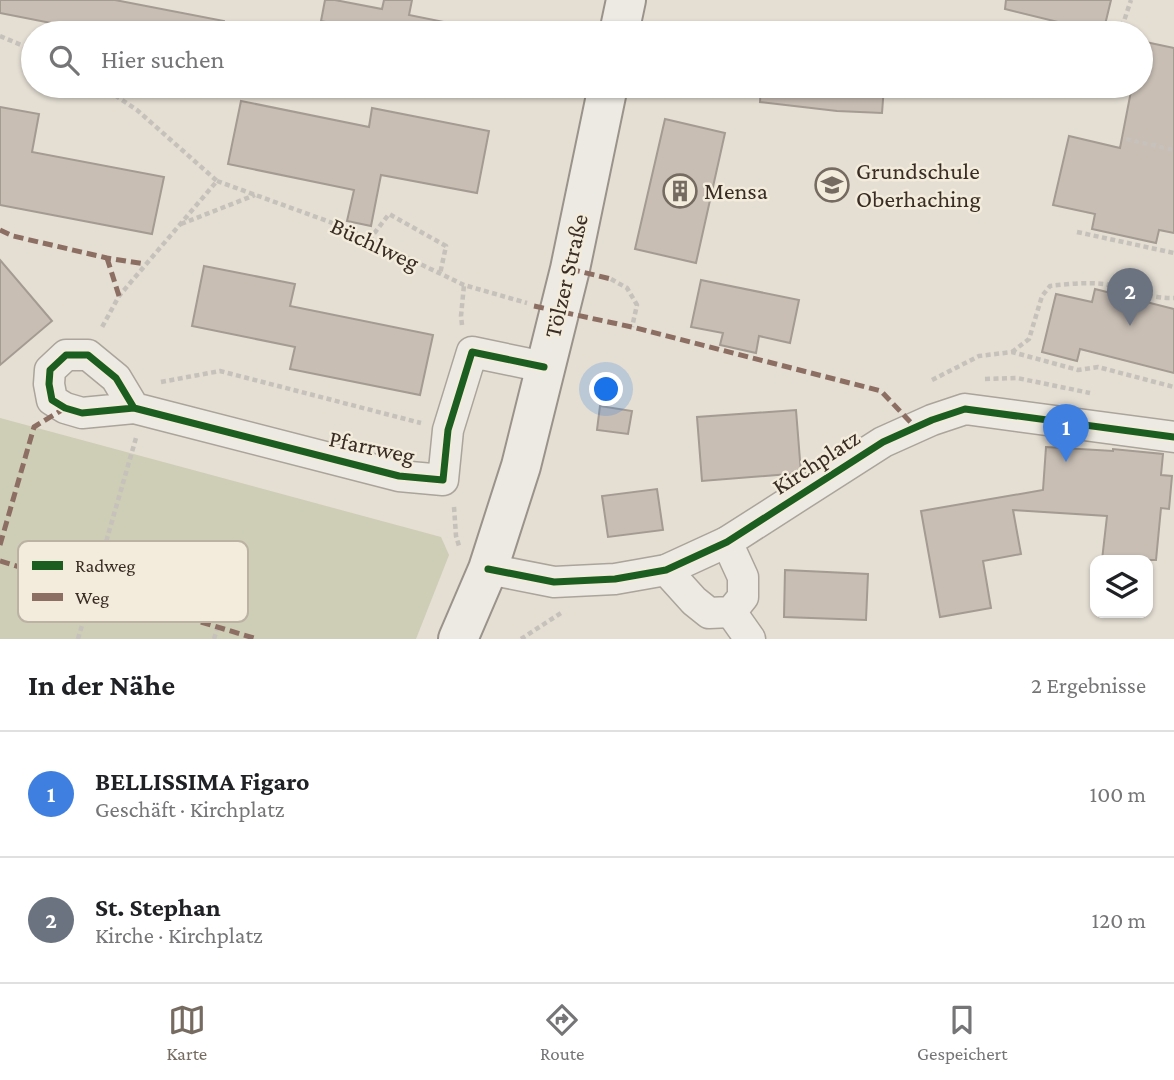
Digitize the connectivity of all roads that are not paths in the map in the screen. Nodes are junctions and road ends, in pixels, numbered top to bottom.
1 (626, 0) edge
2 (622, 21) edge
3 (606, 98) edge
4 (544, 367) junction
5 (139, 410) junction
6 (1174, 437) edge
7 (727, 542) junction
8 (473, 558) junction
9 (666, 570) junction
10 (731, 612) junction
11 (458, 639) edge
12 (750, 639) edge

1 - 2 main road
3 - 4 main road, Tölzer Straße
4 - 5 street, Pfarrweg
4 - 8 main road, Tölzer Straße
5 - 5 street, Pfarrweg
6 - 7 street, Kirchplatz
7 - 9 street, Kirchplatz
7 - 10 street
8 - 9 street, Kirchplatz
8 - 11 main road, Tölzer Straße
9 - 10 street
10 - 12 street

